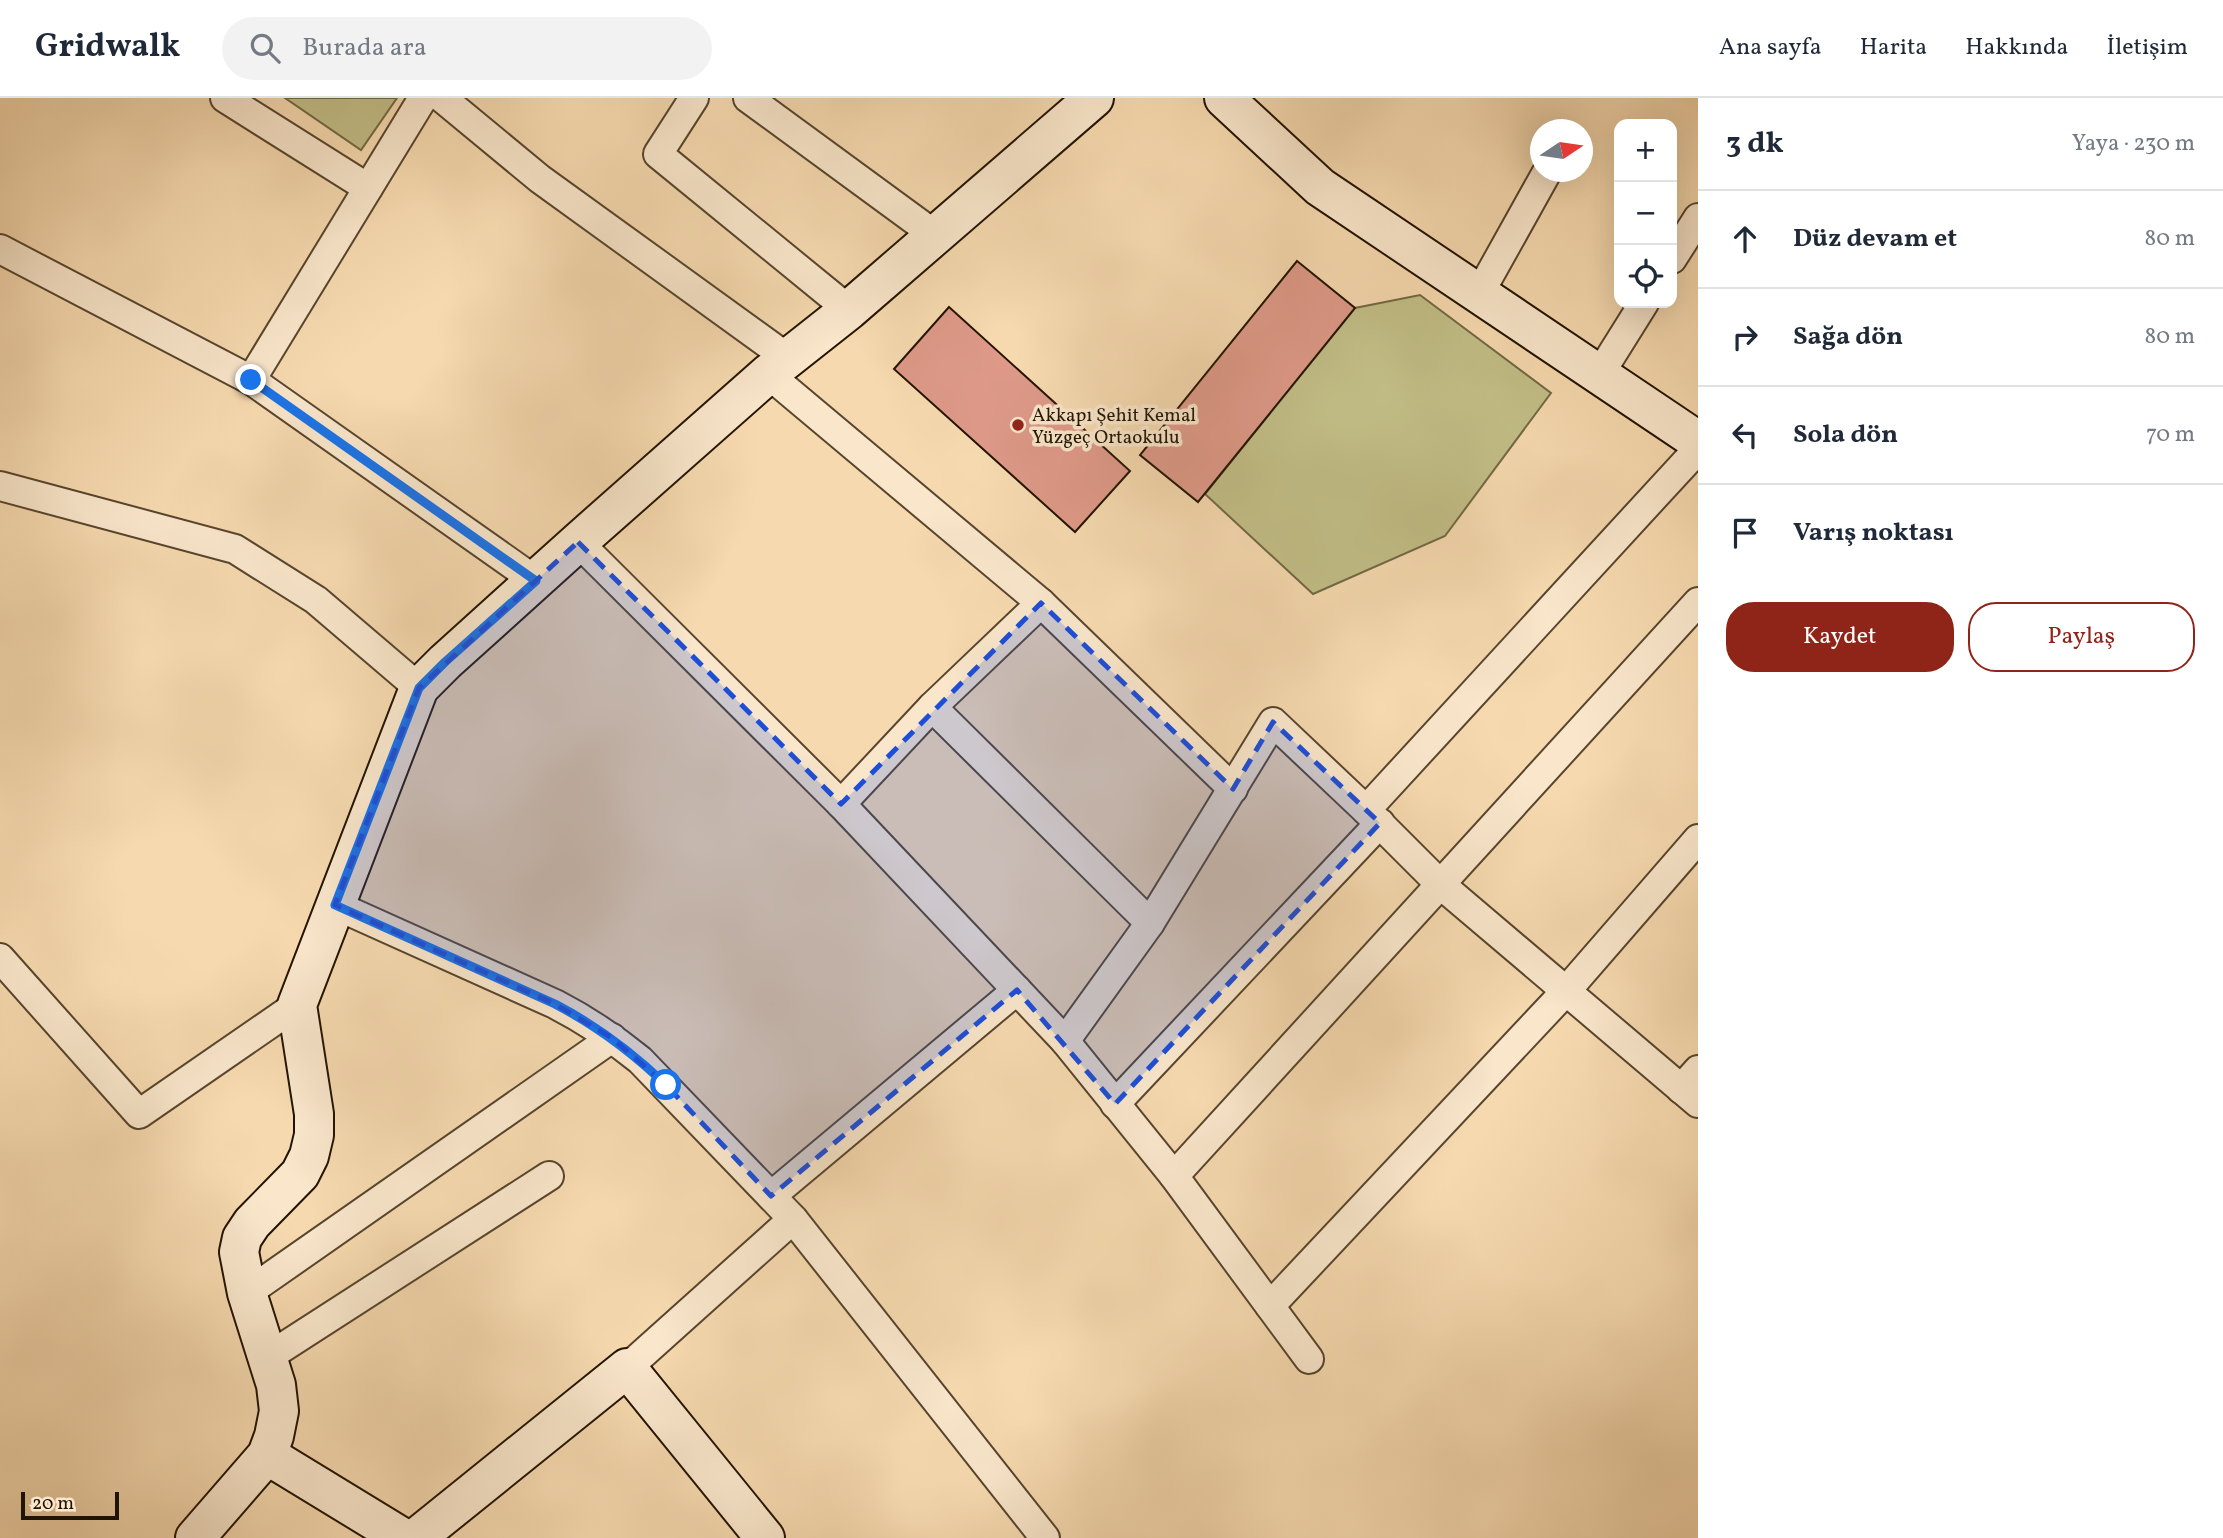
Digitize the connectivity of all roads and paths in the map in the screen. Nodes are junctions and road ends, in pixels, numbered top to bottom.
1 (225, 98) edge
2 (423, 98) edge
3 (442, 98) edge
4 (694, 98) edge
5 (748, 98) edge
6 (1094, 98) edge
7 (1224, 98) edge
8 (1541, 182) edge
9 (368, 188) junction
10 (1698, 218) edge
11 (935, 235) junction
12 (0, 249) edge
13 (1677, 251) edge
14 (1479, 294) junction
15 (1641, 308) edge
16 (849, 310) junction
17 (778, 366) junction
18 (1599, 374) junction
19 (251, 380) junction
20 (1698, 441) edge
21 (1698, 449) edge
22 (0, 486) edge
23 (578, 542) junction
24 (536, 581) junction
25 (1698, 602) edge
26 (1041, 603) junction
27 (419, 688) junction
28 (932, 707) junction
29 (1233, 789) junction
30 (841, 804) junction
31 (1373, 816) junction
32 (1698, 839) edge
33 (1440, 884) junction
34 (335, 905) junction
35 (1150, 923) junction
36 (0, 958) edge
37 (1017, 990) junction
38 (1566, 991) junction
39 (297, 1005) junction
40 (612, 1038) junction
41 (1065, 1041) junction
42 (1692, 1088) edge
43 (1115, 1104) junction
44 (549, 1176) dead end
45 (1174, 1176) junction
46 (771, 1196) junction
47 (793, 1219) junction
48 (247, 1293) junction
49 (1270, 1306) junction
50 (268, 1357) junction
51 (1309, 1359) dead end
52 (627, 1368) junction
53 (267, 1455) junction
54 (195, 1538) edge
55 (403, 1538) edge
56 (416, 1538) edge
57 (765, 1538) edge
58 (1045, 1538) edge

1 - 9 street
2 - 9 street
3 - 17 street
4 - 16 street
5 - 11 street
6 - 11 street
7 - 14 street
8 - 14 street
9 - 19 street
10 - 13 street
11 - 16 street
12 - 19 street
14 - 18 street
15 - 18 street
16 - 17 street
17 - 23 street
17 - 26 street
18 - 20 street
19 - 24 street
21 - 31 street
22 - 27 street
23 - 24 street
23 - 30 street
24 - 27 street
25 - 33 street
26 - 28 street
26 - 29 street
27 - 34 street
28 - 30 street
28 - 35 street
29 - 31 street
29 - 35 street
30 - 37 street
31 - 33 street
31 - 43 street
32 - 38 street
33 - 38 street
33 - 45 street
34 - 39 street
34 - 40 street
35 - 41 street
36 - 39 street
37 - 41 street
37 - 46 street
38 - 42 street
38 - 49 street
39 - 48 street
40 - 46 street
40 - 48 street
41 - 43 street
43 - 45 street
44 - 50 street
45 - 49 street
46 - 47 street
47 - 52 street
47 - 58 street
48 - 50 street
49 - 51 street
50 - 53 street
52 - 56 street
52 - 57 street
53 - 54 street
53 - 55 street

